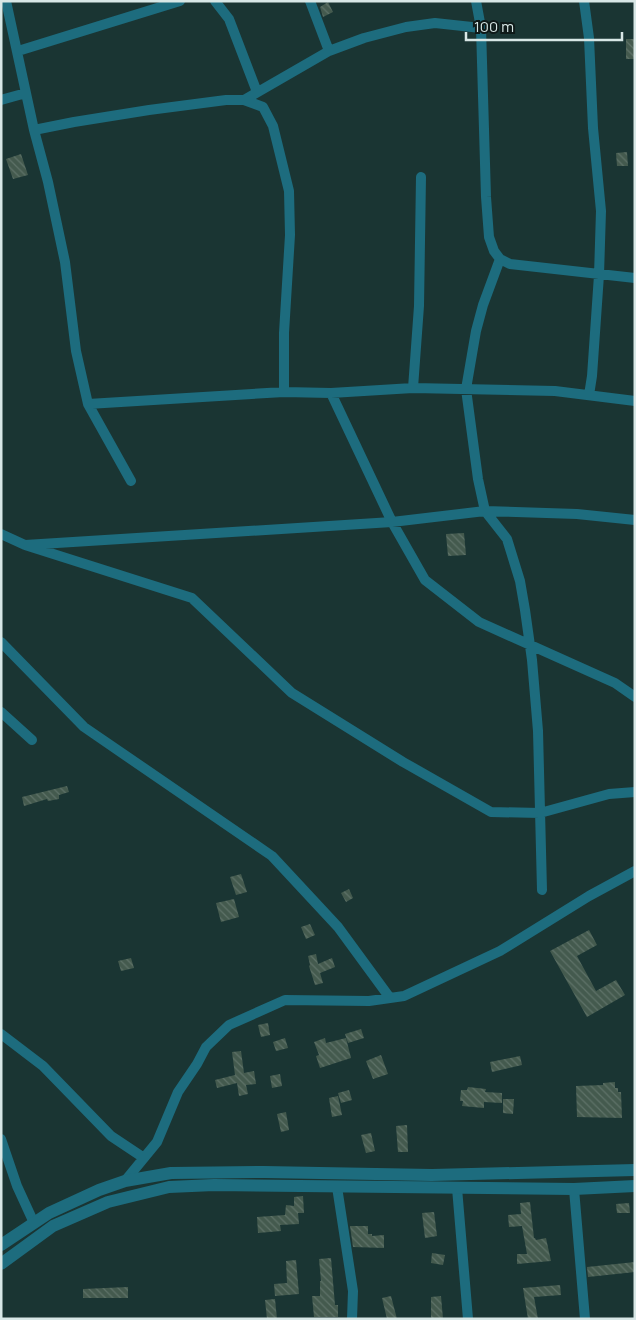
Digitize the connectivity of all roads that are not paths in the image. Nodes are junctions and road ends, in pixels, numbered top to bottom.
1 (6, 1) edge
2 (180, 1) edge
3 (215, 1) edge
4 (310, 1) edge
5 (476, 1) edge
6 (584, 1) edge
7 (481, 28) junction
8 (329, 50) junction
9 (18, 51) junction
10 (257, 92) junction
11 (26, 93) junction
12 (1, 100) edge
13 (244, 100) junction
14 (34, 130) junction
15 (421, 177) dead end
16 (500, 259) junction
17 (600, 275) junction
18 (635, 278) edge
19 (413, 388) junction
20 (466, 389) junction
21 (284, 392) junction
22 (331, 393) junction
23 (589, 395) junction
24 (635, 401) edge
25 (88, 404) junction
26 (131, 481) dead end
27 (485, 510) junction
28 (635, 520) edge
29 (392, 522) junction
30 (1, 534) edge
31 (25, 545) junction
32 (1, 642) edge
33 (530, 646) junction
34 (635, 697) edge
35 (1, 712) edge
36 (32, 740) dead end
37 (635, 792) edge
38 (540, 813) junction
39 (635, 871) edge
40 (542, 890) dead end
41 (390, 998) junction
42 (1, 1034) edge
43 (1, 1139) edge
44 (144, 1158) junction
45 (635, 1170) edge
46 (335, 1173) junction
47 (125, 1182) junction
48 (635, 1186) edge
49 (322, 1187) junction
50 (337, 1187) junction
51 (457, 1188) junction
52 (574, 1189) junction
53 (34, 1222) junction
54 (1, 1245) edge
55 (1, 1264) edge
56 (352, 1319) edge
57 (468, 1319) edge
58 (585, 1319) edge

1 - 9 street
2 - 9 street
3 - 10 street
4 - 8 street
5 - 7 street
6 - 17 street
7 - 8 street
7 - 16 street
8 - 10 street
9 - 11 street
10 - 13 street
11 - 12 street
11 - 14 street
13 - 14 street
13 - 21 street
14 - 25 street
15 - 19 street
16 - 17 street
16 - 20 street
17 - 18 street
17 - 23 street
19 - 20 street
19 - 22 street
20 - 23 street
20 - 27 street
21 - 22 street
21 - 25 street
22 - 29 street
23 - 24 street
25 - 26 street
27 - 28 street
27 - 29 street
27 - 33 street
29 - 31 street
29 - 33 street
30 - 31 street
31 - 38 street
32 - 41 street
33 - 34 street
33 - 38 street
35 - 36 street
37 - 38 street
38 - 40 street
39 - 41 street
41 - 44 street
42 - 44 street
43 - 53 street
44 - 47 street
45 - 46 street
46 - 47 street
46 - 49 street
47 - 53 street
48 - 52 street
49 - 50 street
49 - 55 street
50 - 51 street
50 - 56 street
51 - 52 street
51 - 57 street
52 - 58 street
53 - 54 street

